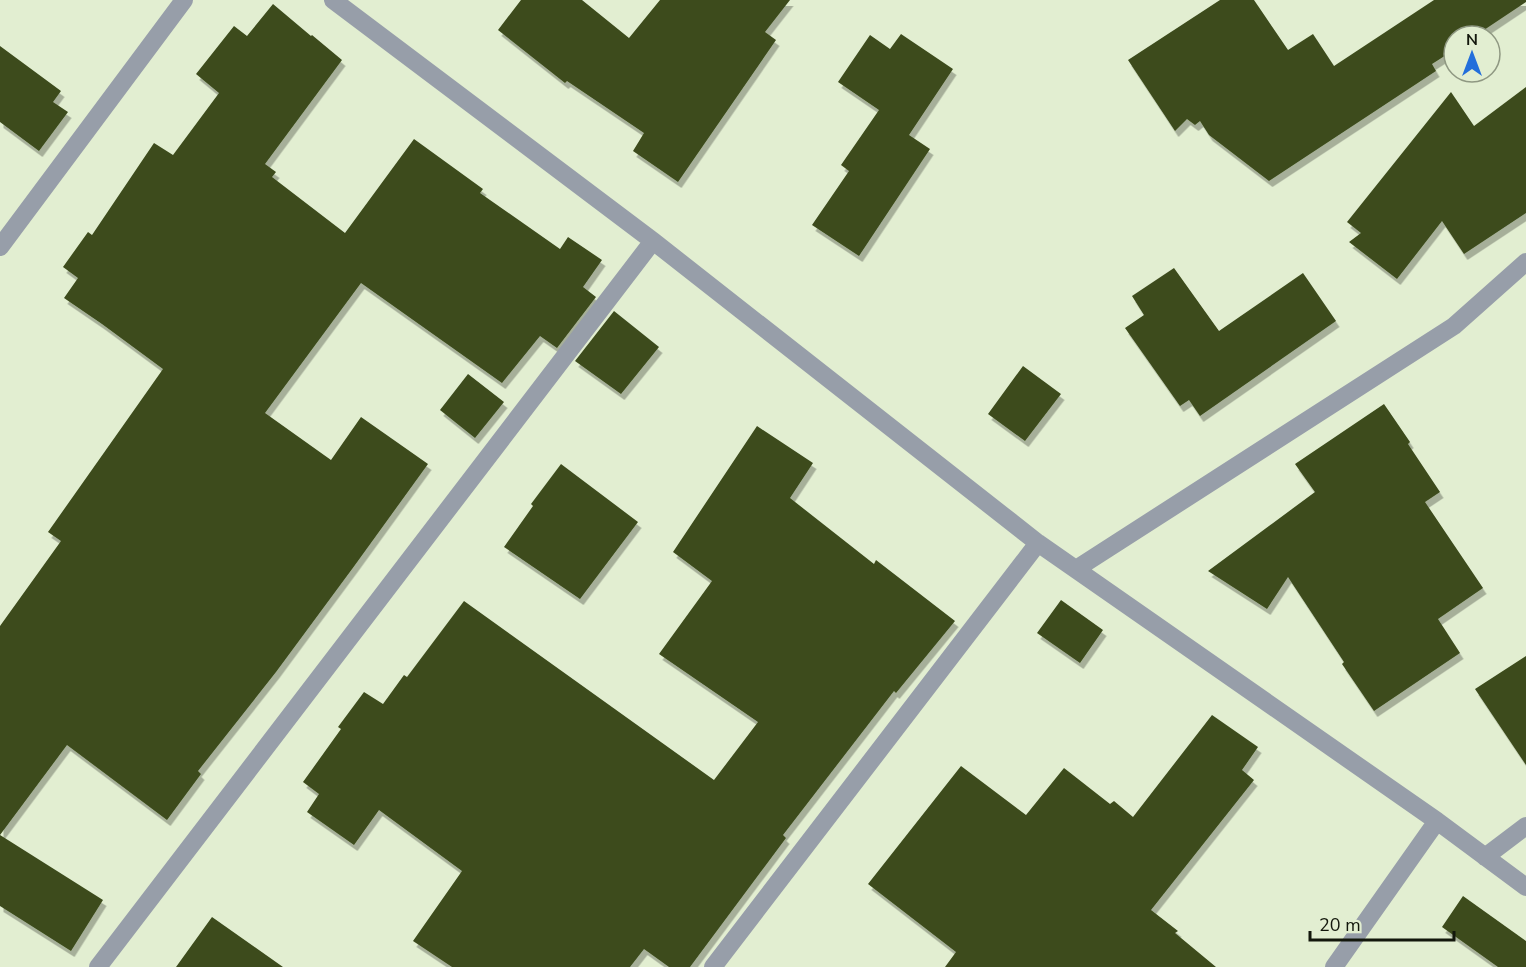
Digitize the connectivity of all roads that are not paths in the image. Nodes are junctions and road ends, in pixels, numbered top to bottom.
1 (184, 0) edge
2 (333, 0) edge
3 (653, 241) junction
4 (0, 247) edge
5 (1526, 262) edge
6 (1038, 543) junction
7 (1076, 569) junction
8 (1437, 821) junction
9 (1526, 826) edge
10 (1485, 856) junction
11 (1526, 887) edge
12 (98, 967) edge
13 (713, 967) edge
14 (1334, 967) edge

1 - 4 street
2 - 3 street
3 - 6 street
3 - 12 street
5 - 7 street
6 - 7 street
6 - 13 street
7 - 8 street
8 - 10 street
8 - 14 street
9 - 10 street
10 - 11 street

